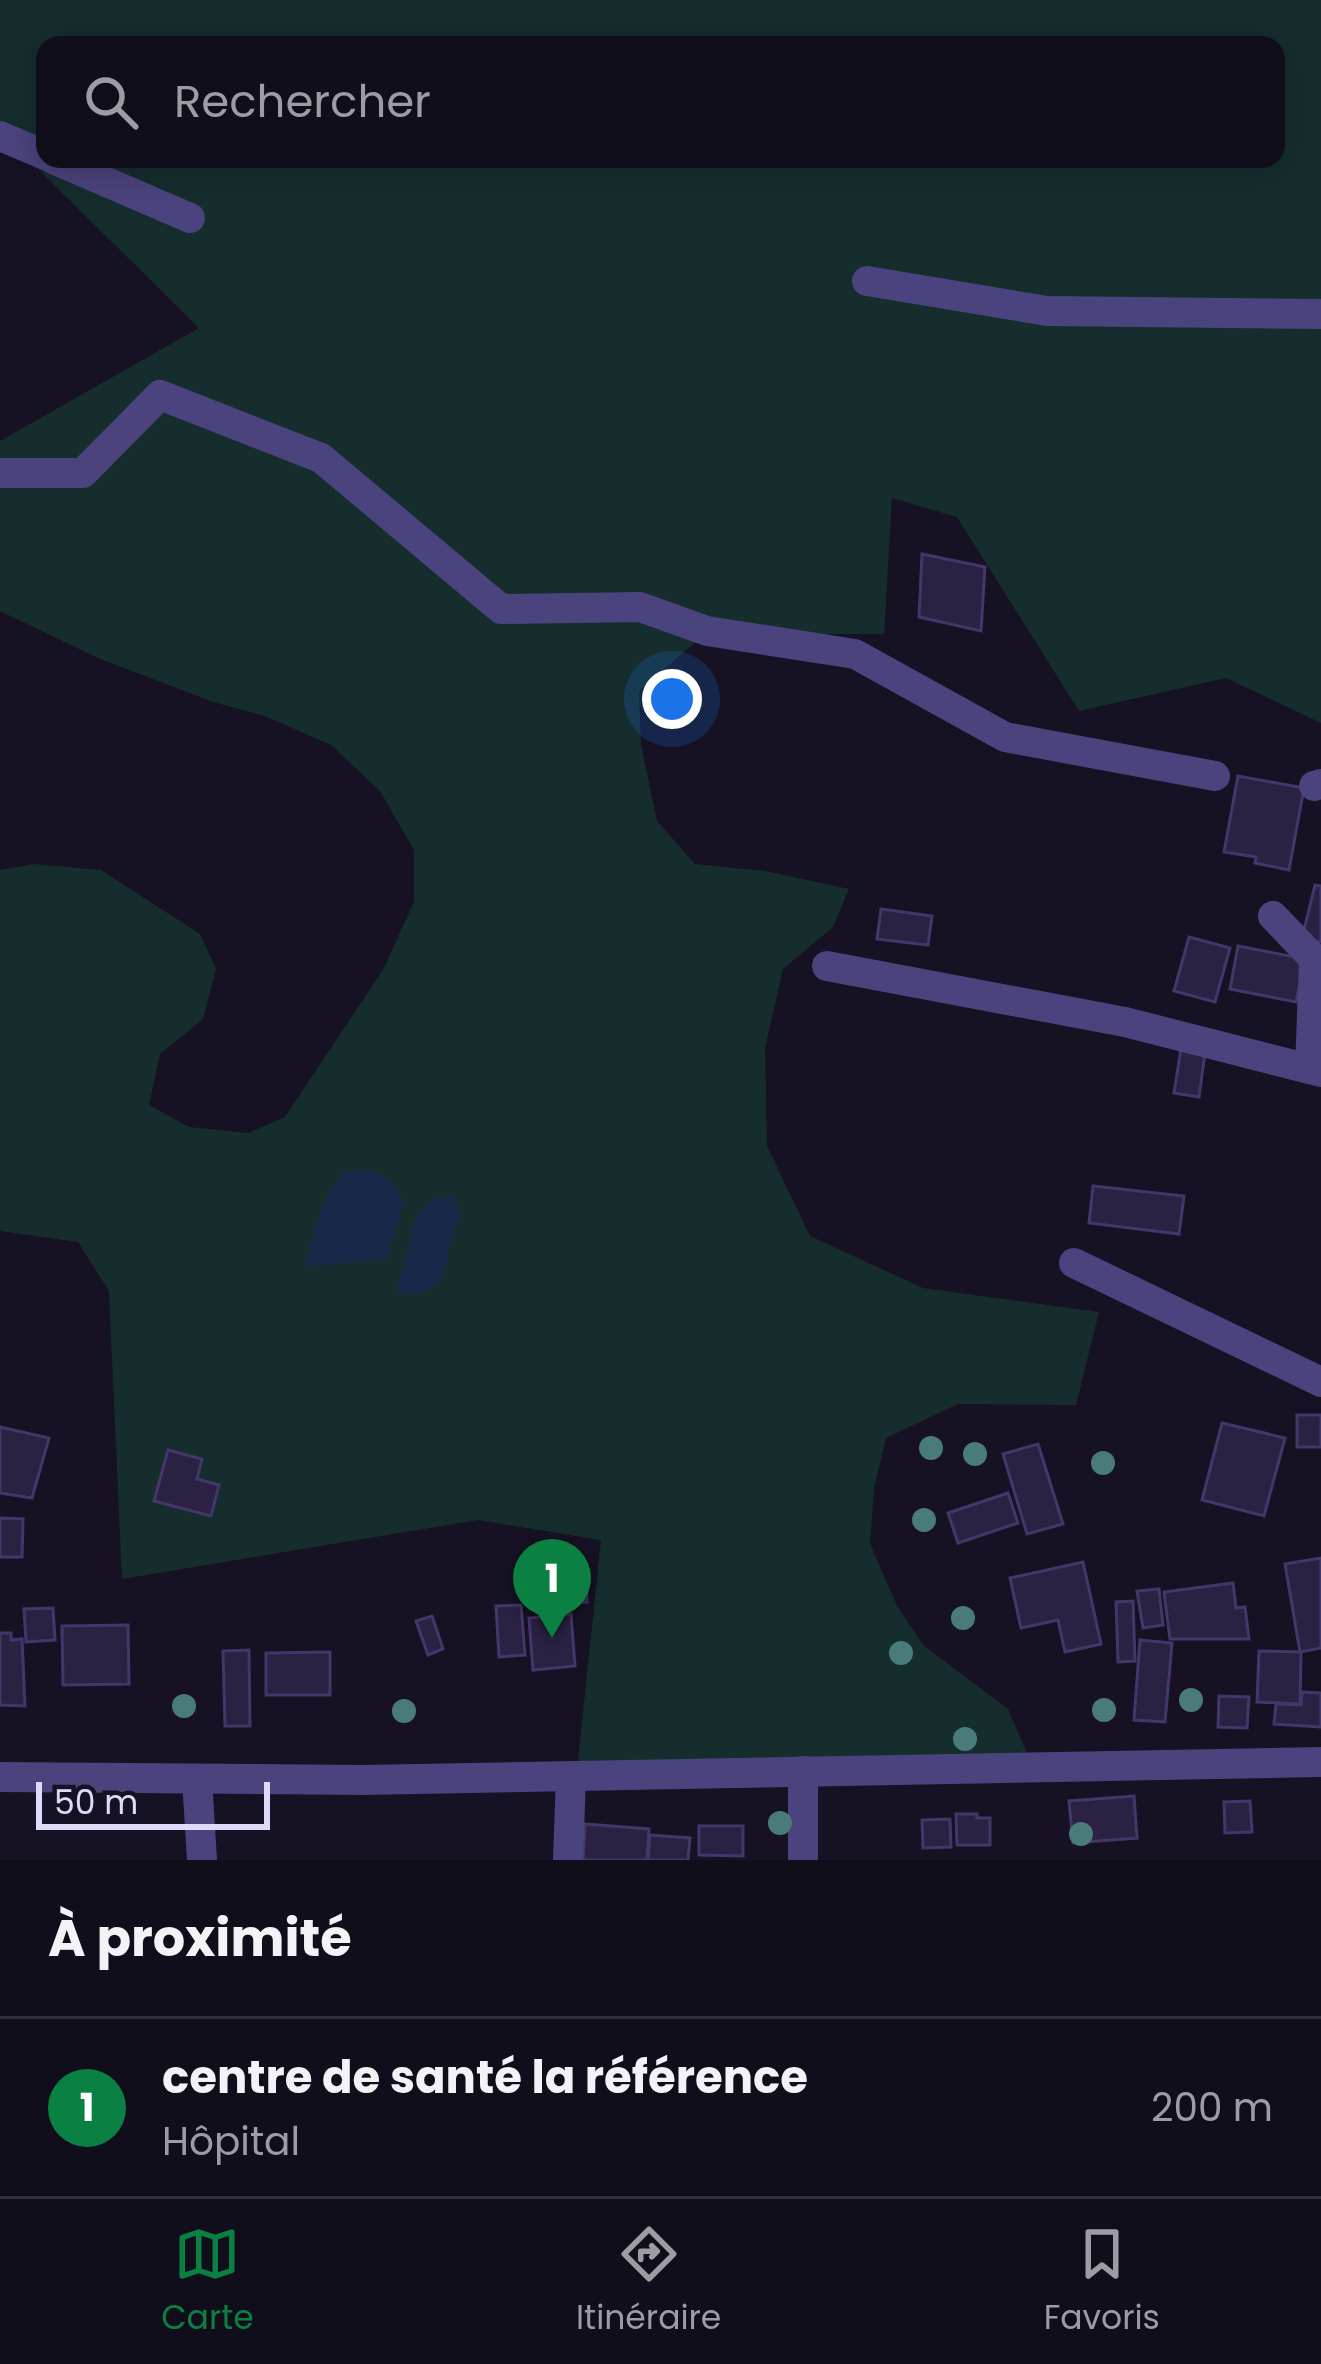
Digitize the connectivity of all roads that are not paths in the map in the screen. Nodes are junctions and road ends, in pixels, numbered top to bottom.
1 (0, 136) edge
2 (36, 151) edge
3 (74, 168) edge
4 (190, 218) dead end
5 (867, 281) dead end
6 (1321, 314) edge
7 (0, 473) edge
8 (1215, 776) dead end
9 (1273, 916) dead end
10 (827, 966) dead end
11 (1316, 1071) edge
12 (1074, 1263) dead end
13 (1321, 1382) edge
14 (1321, 1762) edge
15 (802, 1771) junction
16 (571, 1776) junction
17 (0, 1777) edge
18 (196, 1778) junction
19 (202, 1860) edge
20 (568, 1860) edge
21 (803, 1860) edge

1 - 2 street
3 - 4 street
5 - 6 street
7 - 8 street
9 - 11 street
10 - 11 street
12 - 13 street
14 - 15 street
15 - 16 street
15 - 21 street
16 - 18 street
16 - 20 street
17 - 18 street
18 - 19 street

